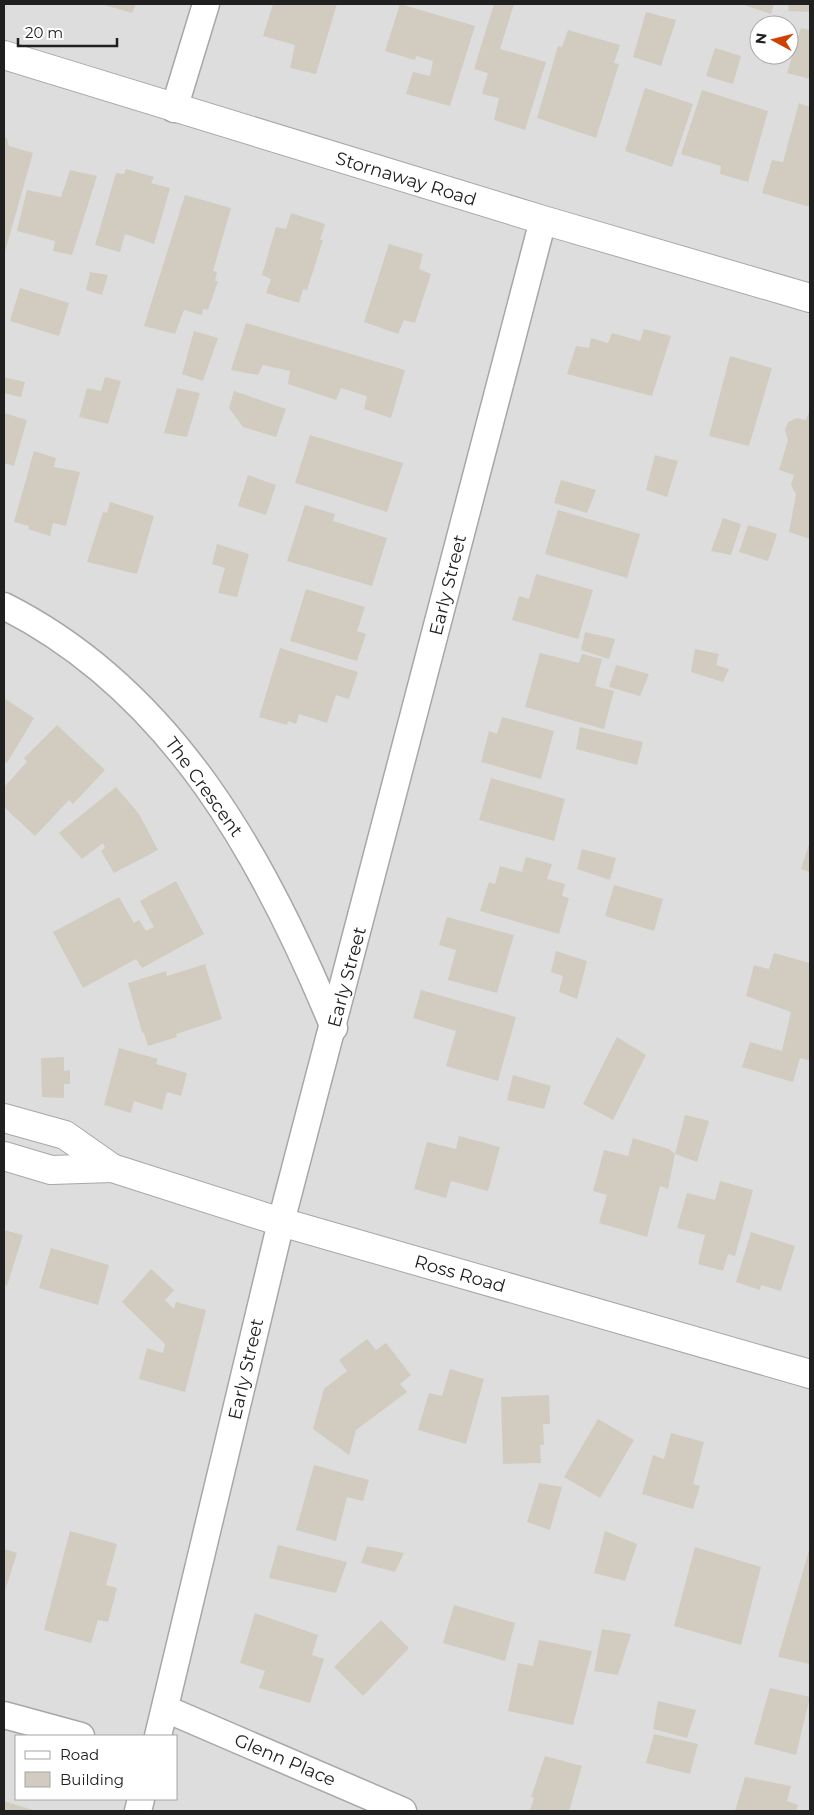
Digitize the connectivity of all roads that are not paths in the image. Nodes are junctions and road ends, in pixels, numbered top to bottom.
1 (206, 4) edge
2 (4, 55) edge
3 (174, 108) junction
4 (543, 220) junction
5 (810, 298) edge
6 (4, 606) edge
7 (334, 1028) junction
8 (4, 1118) edge
9 (4, 1156) edge
10 (112, 1168) junction
11 (281, 1222) junction
12 (810, 1374) edge
13 (166, 1709) junction
14 (4, 1715) edge
15 (77, 1735) edge
16 (158, 1735) edge
17 (403, 1811) edge

1 - 3 street
2 - 3 street, Stornaway Road
3 - 4 street, Stornaway Road
4 - 5 street, Stornaway Road
4 - 7 street, Early Street
6 - 7 street, The Crescent
7 - 11 street, Early Street
8 - 10 street, Ross Road
9 - 10 street, Ross Road
10 - 11 street, Ross Road
11 - 12 street, Ross Road
11 - 13 street, Early Street
13 - 16 street, Early Street
13 - 17 street, Glenn Place
14 - 15 street

